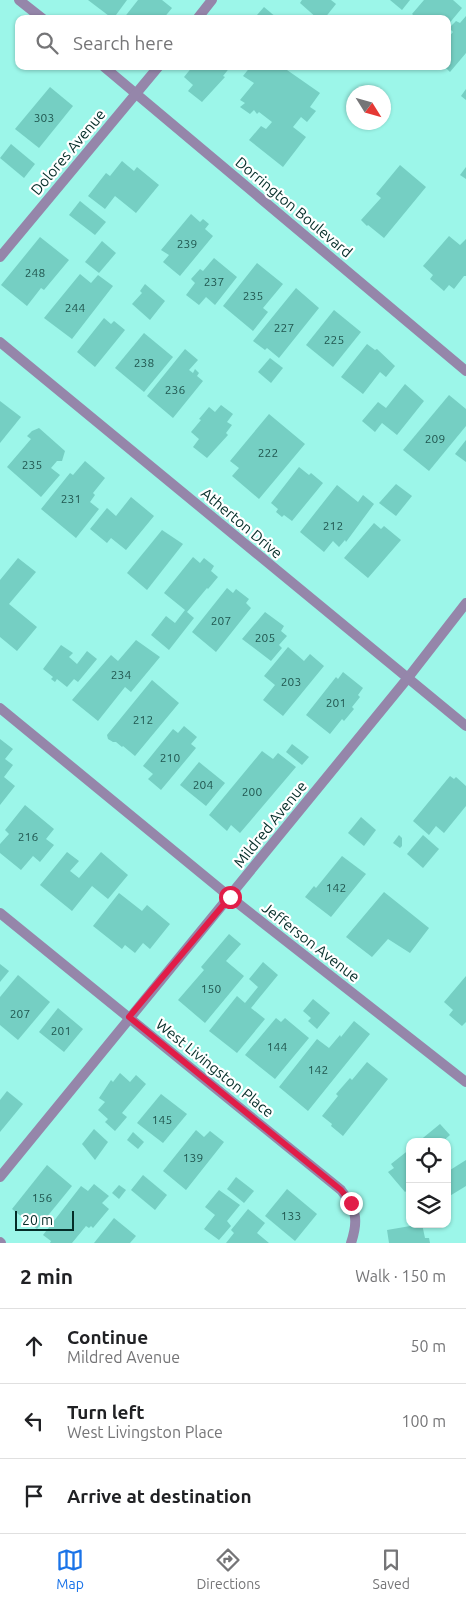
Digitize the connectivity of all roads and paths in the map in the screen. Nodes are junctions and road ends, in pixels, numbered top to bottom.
1 (19, 0) edge
2 (212, 0) edge
3 (38, 15) edge
4 (200, 15) edge
5 (108, 70) edge
6 (156, 70) edge
7 (137, 93) junction
8 (0, 257) edge
9 (0, 342) edge
10 (466, 371) edge
11 (466, 603) edge
12 (407, 679) junction
13 (0, 708) edge
14 (466, 726) edge
15 (230, 897) junction
16 (0, 913) edge
17 (129, 1017) junction
18 (466, 1082) edge
19 (0, 1177) edge
20 (351, 1243) edge

1 - 3 street
2 - 4 street
5 - 7 street, Dorrington Boulevard
6 - 7 street, Dolores Avenue
7 - 8 street, Dolores Avenue
7 - 10 street, Dorrington Boulevard
9 - 12 street, Atherton Drive
11 - 12 street, Mildred Avenue
12 - 14 street, Atherton Drive
12 - 15 street, Mildred Avenue
13 - 15 street, Jefferson Avenue
15 - 17 street, Mildred Avenue
15 - 18 street, Jefferson Avenue
16 - 17 street, West Livingston Place
17 - 19 street, Mildred Avenue
17 - 20 street, West Livingston Place

